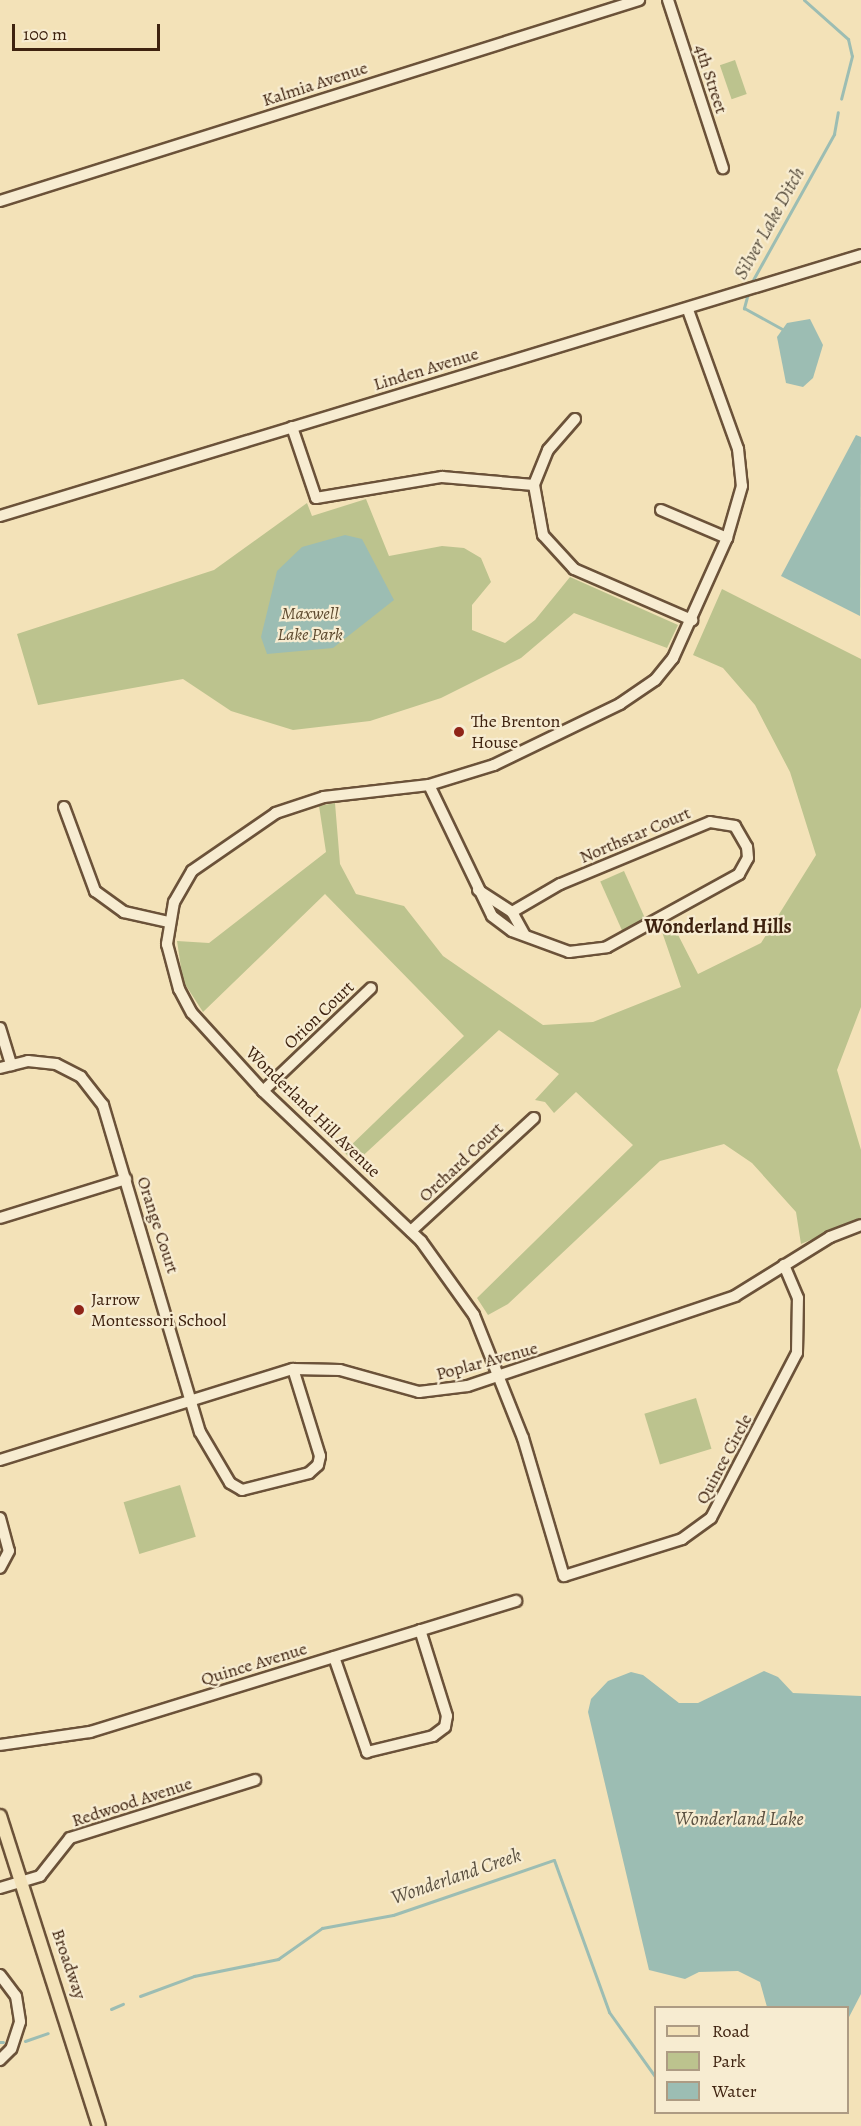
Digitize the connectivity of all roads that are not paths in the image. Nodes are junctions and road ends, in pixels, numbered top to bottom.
1 (639, 0) edge
2 (668, 0) edge
3 (723, 168) dead end
4 (0, 201) edge
5 (861, 255) edge
6 (688, 309) junction
7 (575, 419) dead end
8 (292, 427) junction
9 (534, 485) junction
10 (660, 510) dead end
11 (0, 516) edge
12 (727, 538) junction
13 (692, 620) junction
14 (429, 785) junction
15 (64, 807) dead end
16 (478, 890) junction
17 (512, 912) junction
18 (168, 922) junction
19 (524, 934) junction
20 (371, 988) dead end
21 (0, 1028) edge
22 (11, 1065) junction
23 (0, 1068) edge
24 (263, 1091) junction
25 (534, 1118) dead end
26 (126, 1179) junction
27 (0, 1218) edge
28 (861, 1225) edge
29 (411, 1231) junction
30 (784, 1265) junction
31 (293, 1369) junction
32 (499, 1377) junction
33 (190, 1400) junction
34 (0, 1460) edge
35 (0, 1518) edge
36 (0, 1568) edge
37 (564, 1576) joint
38 (516, 1600) dead end
39 (420, 1630) junction
40 (334, 1657) junction
41 (0, 1745) edge
42 (255, 1780) dead end
43 (0, 1816) edge
44 (22, 1881) junction
45 (0, 1888) edge
46 (0, 1975) edge
47 (0, 2060) edge
48 (99, 2126) edge

1 - 4 street, Kalmia Avenue
2 - 3 street, 4th Street
5 - 6 street, Linden Avenue
6 - 8 street, Linden Avenue
6 - 12 street, Wonderland Hill Avenue
7 - 9 street
8 - 9 street
8 - 11 street, Linden Avenue
9 - 13 street
10 - 12 street
12 - 13 street, Wonderland Hill Avenue
13 - 14 street, Wonderland Hill Avenue
14 - 16 street, Northstar Court
14 - 18 street, Wonderland Hill Avenue
15 - 18 street
16 - 17 street
16 - 19 street, Northstar Court
17 - 19 street
17 - 19 street, Northstar Court
18 - 24 street, Wonderland Hill Avenue
20 - 24 street, Orion Court
21 - 22 street
22 - 23 street
22 - 26 street, Orange Court
24 - 29 street, Wonderland Hill Avenue
25 - 29 street, Orchard Court
26 - 27 street
26 - 33 street, Orange Court
28 - 30 street, Poplar Avenue
29 - 32 street, Wonderland Hill Avenue
30 - 32 street, Poplar Avenue
30 - 37 street, Quince Circle
31 - 32 street, Poplar Avenue
31 - 33 street, Poplar Avenue
31 - 33 street, Orange Court
32 - 37 street, Wonderland Hill Avenue
33 - 34 street, Poplar Avenue
35 - 36 street
38 - 39 street, Quince Avenue
39 - 40 street, Quince Avenue
39 - 40 street
40 - 41 street, Quince Avenue
42 - 44 street, Redwood Avenue
43 - 44 main road, Broadway
44 - 45 street, Redwood Avenue
44 - 48 main road, Broadway
46 - 47 street

